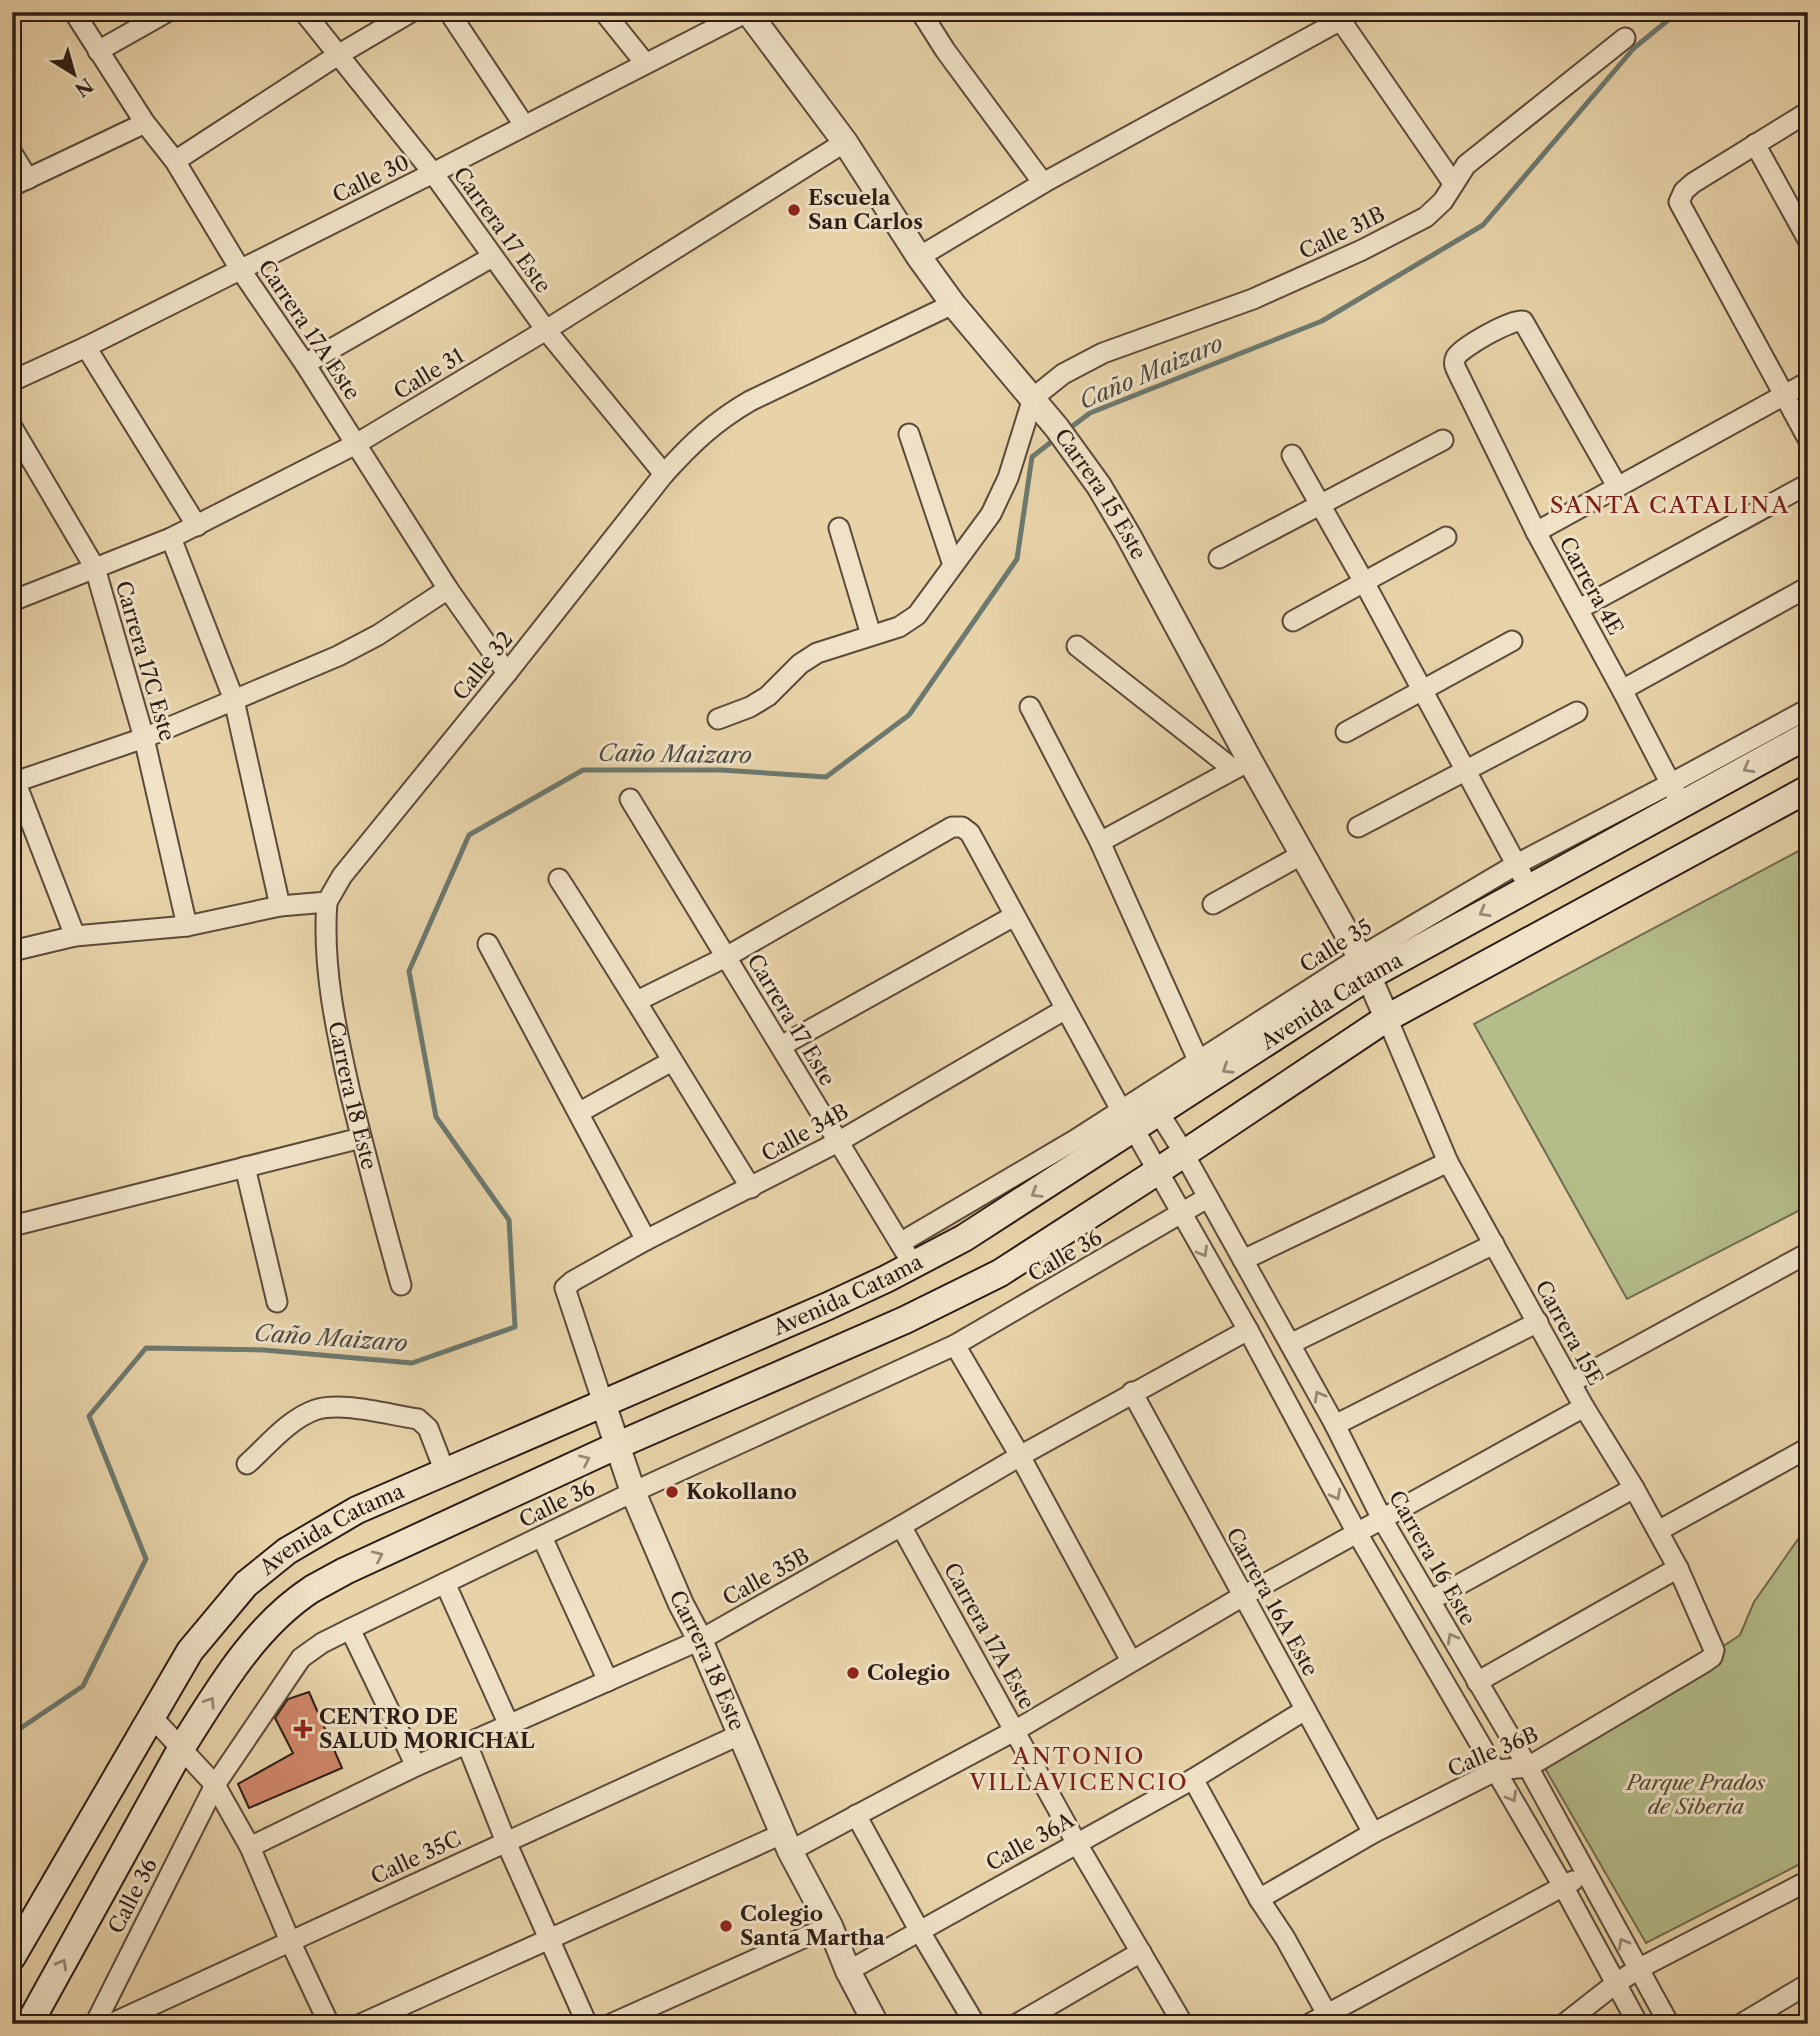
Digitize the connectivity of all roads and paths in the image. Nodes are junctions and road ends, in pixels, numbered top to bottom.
1 (74, 12) edge
2 (167, 12) edge
3 (304, 12) edge
4 (411, 12) edge
5 (449, 12) edge
6 (604, 12) edge
7 (748, 12) edge
8 (921, 12) edge
9 (1342, 15) edge
10 (1625, 38) dead end
11 (98, 51) junction
12 (338, 55) junction
13 (645, 63) junction
14 (1808, 112) edge
15 (145, 123) junction
16 (524, 125) junction
17 (845, 142) junction
18 (1755, 144) junction
19 (12, 153) edge
20 (175, 162) junction
21 (433, 173) junction
22 (20, 182) edge
23 (1044, 183) junction
24 (1453, 183) junction
25 (1808, 240) edge
26 (492, 257) junction
27 (919, 257) junction
28 (240, 269) junction
29 (953, 304) junction
30 (546, 330) junction
31 (86, 347) junction
32 (305, 364) junction
33 (12, 381) edge
34 (1808, 382) edge
35 (1783, 396) junction
36 (1033, 398) junction
37 (12, 427) edge
38 (909, 433) dead end
39 (1808, 439) edge
40 (1443, 440) dead end
41 (356, 444) junction
42 (1292, 455) dead end
43 (664, 474) junction
44 (1808, 484) edge
45 (1617, 486) junction
46 (1320, 505) junction
47 (197, 526) junction
48 (839, 528) dead end
49 (1536, 532) junction
50 (1446, 537) dead end
51 (171, 538) junction
52 (1219, 558) dead end
53 (953, 565) junction
54 (95, 568) junction
55 (1364, 582) junction
56 (1808, 587) edge
57 (448, 589) junction
58 (12, 601) edge
59 (1579, 609) junction
60 (1293, 621) dead end
61 (871, 635) junction
62 (1512, 641) dead end
63 (1077, 646) dead end
64 (507, 673) junction
65 (1622, 690) junction
66 (1423, 691) junction
67 (234, 700) junction
68 (1030, 708) dead end
69 (1808, 709) edge
70 (1577, 712) dead end
71 (718, 719) dead end
72 (1346, 732) dead end
73 (1808, 735) edge
74 (144, 738) junction
75 (1241, 765) junction
76 (1467, 771) junction
77 (13, 779) edge
78 (1808, 789) edge
79 (1676, 794) junction
80 (630, 799) dead end
81 (1358, 827) dead end
82 (1100, 842) junction
83 (1301, 855) junction
84 (1522, 876) junction
85 (559, 879) dead end
86 (327, 902) junction
87 (1213, 904) dead end
88 (280, 906) junction
89 (1014, 916) junction
90 (187, 926) junction
91 (75, 936) junction
92 (488, 944) dead end
93 (12, 951) edge
94 (726, 957) junction
95 (1365, 966) junction
96 (637, 1001) junction
97 (1064, 1010) junction
98 (1387, 1018) junction
99 (781, 1046) junction
100 (1198, 1060) junction
101 (672, 1061) junction
102 (580, 1112) junction
103 (1159, 1113) junction
104 (1127, 1120) junction
105 (361, 1138) junction
106 (838, 1142) junction
107 (1184, 1154) junction
108 (1448, 1162) junction
109 (245, 1167) junction
110 (1158, 1171) junction
111 (751, 1188) junction
112 (1207, 1198) junction
113 (1181, 1215) junction
114 (12, 1226) edge
115 (646, 1240) junction
116 (1494, 1244) junction
117 (1808, 1253) edge
118 (906, 1254) junction
119 (1243, 1260) junction
120 (401, 1284) dead end
121 (565, 1288) joint
122 (278, 1302) dead end
123 (1538, 1322) junction
124 (1248, 1330) junction
125 (1290, 1344) junction
126 (955, 1345) junction
127 (1572, 1382) junction
128 (1132, 1392) junction
129 (603, 1403) junction
130 (1584, 1407) junction
131 (1335, 1425) junction
132 (616, 1446) junction
133 (1808, 1448) edge
134 (1020, 1456) junction
135 (247, 1464) dead end
136 (445, 1472) junction
137 (1634, 1488) junction
138 (633, 1492) junction
139 (1382, 1519) junction
140 (901, 1526) junction
141 (1658, 1531) junction
142 (1357, 1533) junction
143 (542, 1538) junction
144 (1678, 1568) junction
145 (445, 1583) junction
146 (1243, 1596) junction
147 (1431, 1600) junction
148 (349, 1629) junction
149 (700, 1640) junction
150 (1131, 1661) junction
151 (1705, 1662) joint
152 (608, 1681) junction
153 (1477, 1682) junction
154 (1305, 1710) junction
155 (152, 1717) junction
156 (509, 1725) junction
157 (1016, 1730) junction
158 (740, 1735) junction
159 (467, 1744) junction
160 (182, 1747) junction
161 (416, 1766) junction
162 (1528, 1767) junction
163 (1497, 1770) junction
164 (1193, 1779) junction
165 (215, 1784) junction
166 (856, 1815) junction
167 (1373, 1833) junction
168 (506, 1842) junction
169 (787, 1842) junction
170 (1076, 1842) junction
171 (250, 1847) junction
172 (1585, 1875) junction
173 (1802, 1884) dead end
174 (1563, 1886) junction
175 (1259, 1899) junction
176 (830, 1926) junction
177 (919, 1930) junction
178 (550, 1938) junction
179 (290, 1941) junction
180 (1141, 1952) junction
181 (12, 1957) edge
182 (1638, 1969) junction
183 (848, 1971) junction
184 (1615, 1983) junction
185 (1808, 1984) edge
186 (1327, 2014) junction
187 (29, 2024) edge
188 (95, 2024) edge
189 (111, 2024) edge
190 (330, 2024) edge
191 (361, 2024) edge
192 (587, 2024) edge
193 (611, 2024) edge
194 (876, 2024) edge
195 (975, 2024) edge
196 (1017, 2024) edge
197 (1183, 2024) edge
198 (1309, 2024) edge
199 (1564, 2024) edge
200 (1638, 2024) edge
201 (1669, 2024) edge
202 (1741, 2024) edge

1 - 11 street, Carrera 17A Este
2 - 11 street
3 - 12 street, Carrera 17 Este
4 - 12 street
5 - 16 street
6 - 13 street
7 - 13 street, Calle 30
7 - 17 street, Carrera 15 Este
8 - 23 street
9 - 23 street
9 - 24 street
10 - 24 street, Calle 31B
11 - 15 street, Carrera 17A Este
12 - 20 street
12 - 21 street, Carrera 17 Este
13 - 16 street, Calle 30
14 - 18 street
15 - 20 street, Carrera 17A Este
15 - 22 street
16 - 21 street, Calle 30
17 - 27 street, Carrera 15 Este
17 - 30 street, Calle 31
18 - 25 street
18 - 35 street
19 - 22 street
20 - 28 street, Carrera 17A Este
21 - 26 street, Carrera 17 Este
21 - 28 street, Calle 30
23 - 27 street
24 - 36 street, Calle 31B
26 - 30 street, Carrera 17 Este
26 - 32 street
27 - 29 street, Carrera 15 Este
28 - 31 street, Calle 30
28 - 32 street, Carrera 17A Este
29 - 36 street, Carrera 15 Este
29 - 43 street, Calle 32
30 - 41 street, Calle 31
30 - 43 street, Carrera 17 Este
31 - 33 street, Calle 30
31 - 47 street
32 - 41 street, Carrera 17A Este
34 - 35 street
35 - 39 street
35 - 45 street
36 - 53 street
36 - 75 street, Carrera 15 Este
37 - 54 street, Carrera 17C Este
38 - 53 street
40 - 46 street
41 - 47 street, Calle 31
41 - 57 street, Carrera 17A Este
42 - 46 street
43 - 64 street, Calle 32
44 - 59 street
45 - 49 street
45 - 49 street, Carrera 4E
46 - 52 street
46 - 55 street
47 - 51 street, Calle 31
48 - 61 street
49 - 59 street, Carrera 4E
50 - 55 street
51 - 54 street, Calle 31
51 - 67 street
53 - 61 street
54 - 58 street, Calle 31
54 - 74 street, Carrera 17C Este
55 - 60 street
55 - 66 street
56 - 65 street
57 - 64 street, Carrera 17A Este
57 - 67 street
59 - 65 street, Carrera 4E
61 - 71 street
62 - 66 street
63 - 75 street
64 - 86 street, Calle 32
65 - 79 street, Carrera 4E
66 - 72 street
66 - 76 street
67 - 74 street
67 - 88 street
68 - 82 street
69 - 79 street
70 - 76 street
73 -> 79 main road, Avenida Catama
74 - 77 street
74 - 90 street, Carrera 17C Este
75 - 82 street
75 - 83 street, Carrera 15 Este
76 - 81 street
76 - 84 street
77 - 91 street
78 - 98 main road, Avenida Catama
79 - 84 main road, Avenida Catama
80 - 94 street, Carrera 17 Este
82 - 100 street
83 - 87 street
83 - 95 street, Carrera 15 Este
84 - 95 main road, Avenida Catama
85 - 96 street
86 - 88 street
86 - 105 street, Carrera 18 Este
88 - 90 street
89 - 94 street
89 - 97 street
89 - 99 street
90 - 91 street
91 - 93 street
92 - 102 street
94 - 96 street
94 - 99 street, Carrera 17 Este
95 - 98 street, Carrera 15 Este
95 - 100 street, Calle 35
95 -> 103 main road, Avenida Catama
96 - 101 street
97 - 104 street
97 - 106 street, Calle 34B
98 - 107 main road, Avenida Catama
98 - 108 street, Carrera 15E
99 - 106 street, Carrera 17 Este
100 - 104 street, Calle 35
101 - 102 street
101 - 111 street
102 - 115 street
103 - 104 main road, Avenida Catama
103 - 107 street, Carrera 16 Este
104 - 110 street
104 - 118 main road, Avenida Catama
105 - 109 street
105 - 120 street, Carrera 18 Este
106 - 111 street, Calle 34B
106 - 118 street, Carrera 17 Este
107 - 110 main road, Avenida Catama
107 - 112 street, Carrera 16 Este
108 - 116 street, Carrera 15E
108 - 119 street
109 - 114 street
109 - 122 street
110 - 113 street
110 - 132 main road, Avenida Catama
111 - 115 street, Calle 34B
112 - 113 street, Calle 36
112 - 119 street, Carrera 16 Este
113 -> 124 street
113 - 126 street, Calle 36
115 - 121 street, Calle 34B
116 - 123 street, Carrera 15E
116 - 125 street
117 - 127 street
118 - 129 main road, Avenida Catama
119 - 125 street, Carrera 16 Este
121 - 129 street, Carrera 18 Este
123 - 127 street, Carrera 15E
123 - 131 street
124 - 128 street, Calle 35B
124 -> 142 street
131 -> 125 street, Carrera 16 Este
126 - 134 street
126 - 138 street, Calle 36
127 - 130 street, Carrera 15E
128 - 134 street, Calle 35B
128 - 146 street, Carrera 16A Este
129 - 132 street, Carrera 18 Este
129 - 136 main road, Avenida Catama
130 - 137 street, Carrera 15E
130 - 139 street
131 - 139 street, Carrera 16 Este
132 - 138 street, Carrera 18 Este
160 -> 132 main road, Avenida Catama
133 - 141 street
134 - 140 street, Calle 35B
134 - 150 street
135 - 136 street
136 - 155 main road, Avenida Catama
137 - 141 street, Carrera 15E
137 - 147 street
138 - 143 street, Calle 36
138 - 149 street, Carrera 18 Este
139 - 142 street
139 - 147 street, Carrera 16 Este
140 - 149 street, Calle 35B
140 - 157 street, Carrera 17A Este
141 - 144 street, Carrera 15E
142 - 146 street
142 - 163 street
143 - 145 street, Calle 36
143 - 152 street
144 - 151 street, Carrera 15E
144 - 153 street
145 - 148 street, Calle 36
145 - 156 street
146 - 150 street
146 - 154 street, Carrera 16A Este
153 -> 147 street, Carrera 16 Este
148 - 161 street
148 - 165 street, Calle 36
149 - 152 street, Calle 35B
149 - 158 street, Carrera 18 Este
150 - 157 street
151 - 162 street, Calle 36B
152 - 156 street, Calle 35B
153 - 162 street, Carrera 16 Este
154 - 164 street, Calle 36A
154 - 167 street, Carrera 16A Este
155 - 160 street
155 - 181 main road, Avenida Catama
156 - 159 street, Calle 35B
157 - 166 street
157 - 170 street, Carrera 17A Este
158 - 168 street, Calle 35C
158 - 169 street, Carrera 18 Este
159 - 161 street, Calle 35B
159 - 168 street
160 - 165 street
187 -> 160 main road, Avenida Catama
161 - 171 street, Calle 35B
162 - 163 street, Calle 36B
162 - 172 street, Carrera 16 Este
163 - 167 street, Calle 36B
163 -> 174 street
164 - 170 street, Calle 36A
164 - 175 street
165 - 171 street
165 - 188 street, Calle 36
166 - 169 street
166 - 177 street
167 - 175 street, Calle 36B
168 - 178 street
168 - 179 street, Calle 35C
169 - 176 street, Carrera 18 Este
169 - 178 street
170 - 177 street, Calle 36A
170 - 180 street, Carrera 17A Este
171 - 179 street
172 - 174 street
182 -> 172 street, Carrera 16 Este
173 - 182 street
174 - 184 street
174 - 186 street
175 - 186 street
176 - 183 street, Carrera 18 Este
176 - 193 street
177 - 183 street, Calle 36A
177 - 195 street
178 - 191 street
178 - 192 street
179 - 189 street, Calle 35C
179 - 190 street
180 - 196 street
180 - 197 street, Carrera 17A Este
182 - 184 street
182 - 201 street, Carrera 16 Este
183 - 194 street, Carrera 18 Este
184 - 199 street
184 - 200 street
185 - 202 street
186 - 198 street

